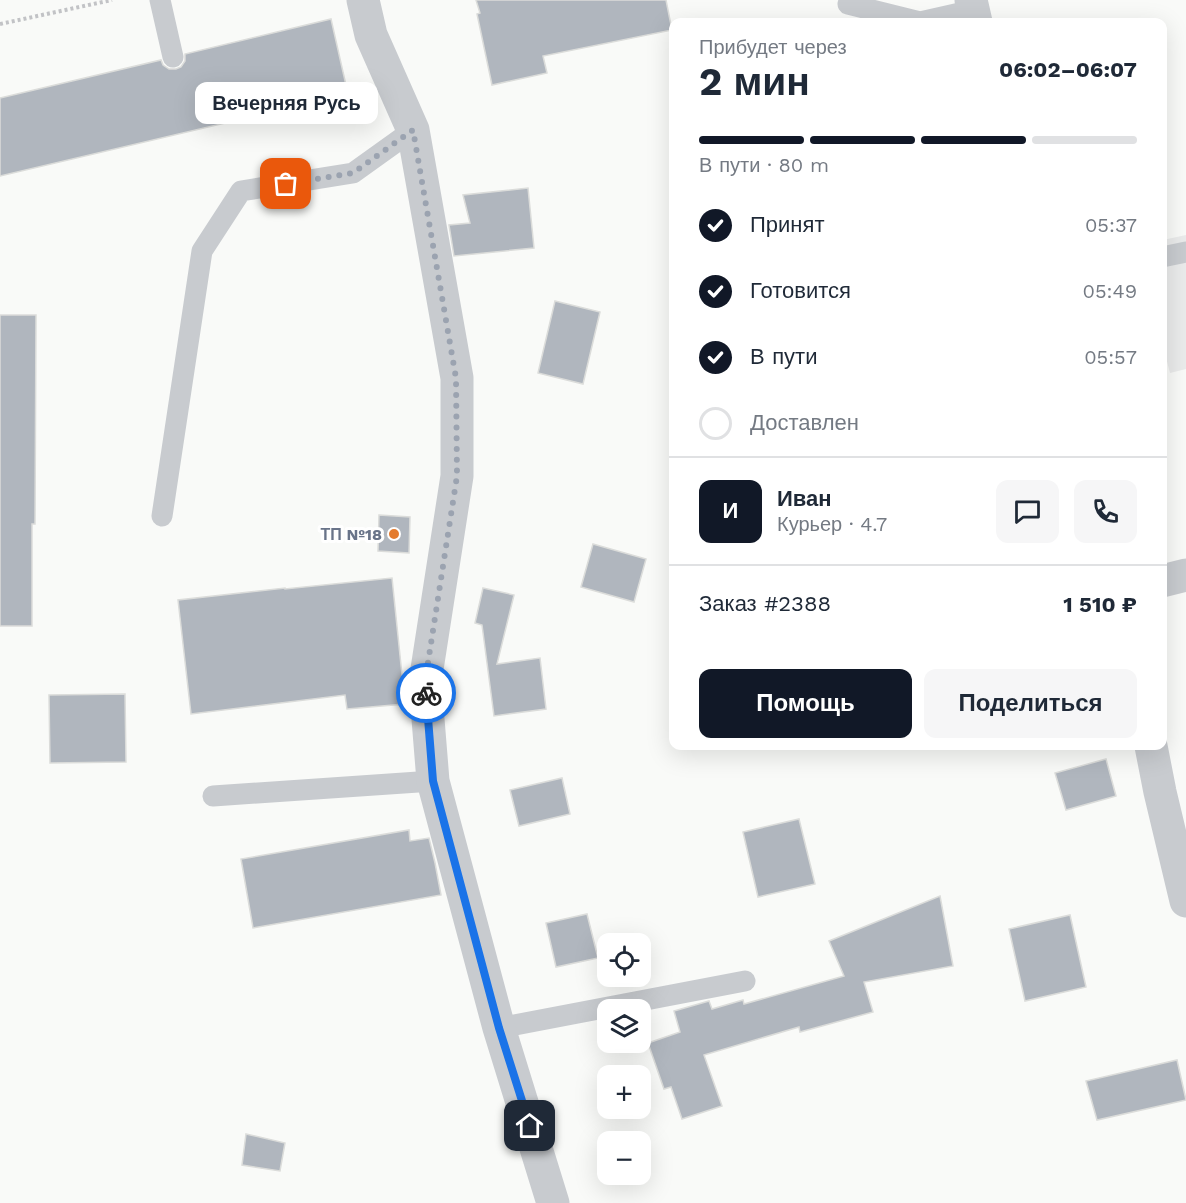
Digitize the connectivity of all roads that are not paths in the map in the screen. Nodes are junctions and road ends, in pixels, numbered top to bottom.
1 (160, 0) edge
2 (363, 0) edge
3 (848, 4) dead end
4 (974, 11) edge
5 (904, 18) edge
6 (940, 18) edge
7 (173, 57) dead end
8 (413, 130) junction
9 (1186, 252) edge
10 (1167, 256) edge
11 (162, 516) dead end
12 (1186, 575) edge
13 (1167, 580) edge
14 (1153, 750) edge
15 (433, 781) junction
16 (213, 796) dead end
17 (1186, 900) edge
18 (745, 981) dead end
19 (499, 1028) junction
20 (553, 1203) edge

1 - 7 lane
2 - 8 street
3 - 5 lane
4 - 6 lane
8 - 11 lane
8 - 15 street
9 - 10 lane
12 - 13 street
14 - 17 street
15 - 16 lane
15 - 19 street
18 - 19 lane
19 - 20 street

